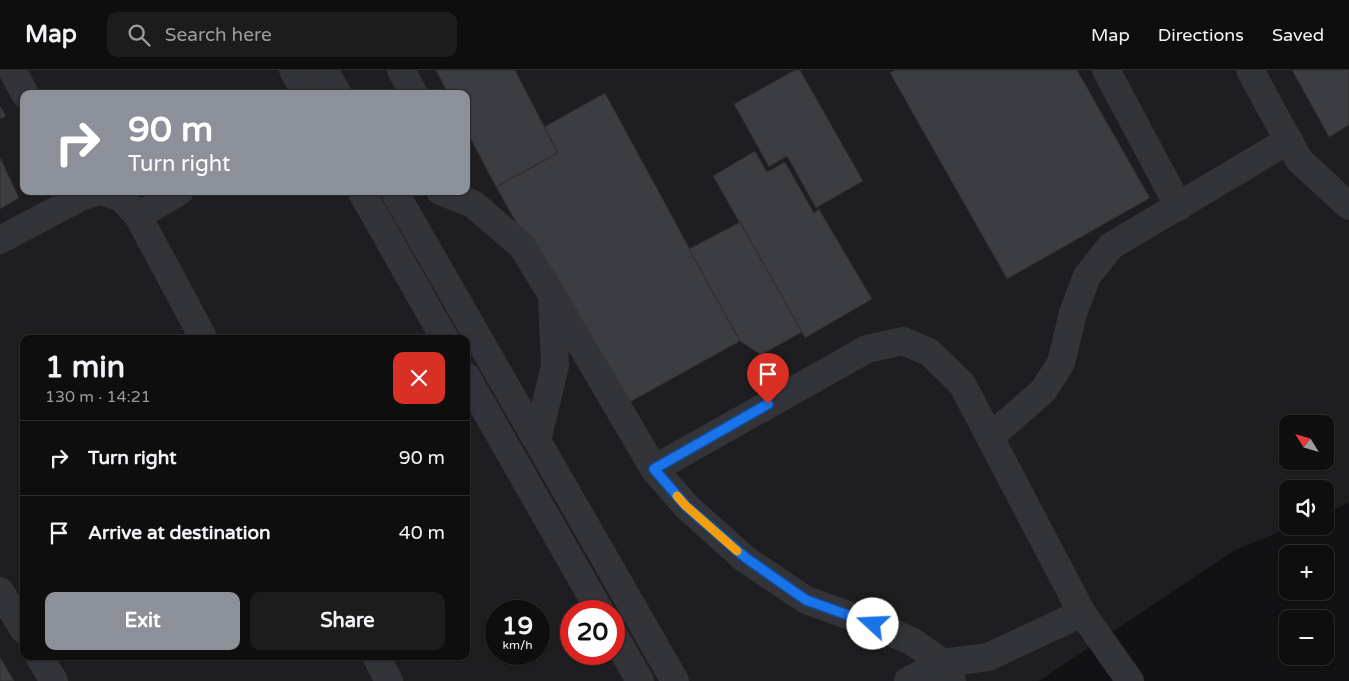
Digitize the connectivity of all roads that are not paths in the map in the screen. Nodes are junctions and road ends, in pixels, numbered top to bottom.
1 (12, 70) edge
2 (293, 70) edge
3 (324, 70) edge
4 (401, 70) edge
5 (1106, 70) edge
6 (1250, 70) edge
7 (23, 90) edge
8 (304, 90) edge
9 (336, 90) edge
10 (412, 90) edge
11 (1289, 140) junction
12 (86, 195) edge
13 (103, 195) edge
14 (173, 195) edge
15 (363, 195) edge
16 (396, 195) edge
17 (470, 197) edge
18 (1349, 206) edge
19 (1179, 207) junction
20 (138, 216) junction
21 (0, 240) edge
22 (552, 295) junction
23 (202, 335) edge
24 (443, 335) edge
25 (470, 383) edge
26 (990, 438) junction
27 (537, 440) junction
28 (654, 469) junction
29 (0, 591) edge
30 (594, 600) edge
31 (1082, 613) junction
32 (20, 624) edge
33 (625, 655) edge
34 (988, 657) junction
35 (42, 660) edge
36 (378, 660) edge
37 (947, 672) edge
38 (54, 681) edge
39 (389, 681) edge
40 (640, 681) edge
41 (675, 681) edge
42 (908, 681) edge
43 (968, 681) edge
44 (1130, 681) edge

1 - 7 lane
2 - 8 lane
3 - 9 lane
4 - 10 lane
5 - 19 lane
6 - 11 lane
11 - 18 lane
11 - 19 lane
12 - 21 lane
13 - 20 lane
14 - 20 lane
15 - 24 lane
16 - 27 lane
17 - 22 lane
19 - 26 lane
20 - 23 lane
22 - 27 lane
22 - 28 lane
25 - 30 lane
26 - 28 lane
26 - 31 lane
27 - 41 lane
28 - 37 lane
29 - 32 lane
31 - 34 lane
31 - 44 lane
33 - 40 lane
34 - 37 lane
34 - 43 lane
35 - 38 lane
36 - 39 lane
37 - 42 lane

